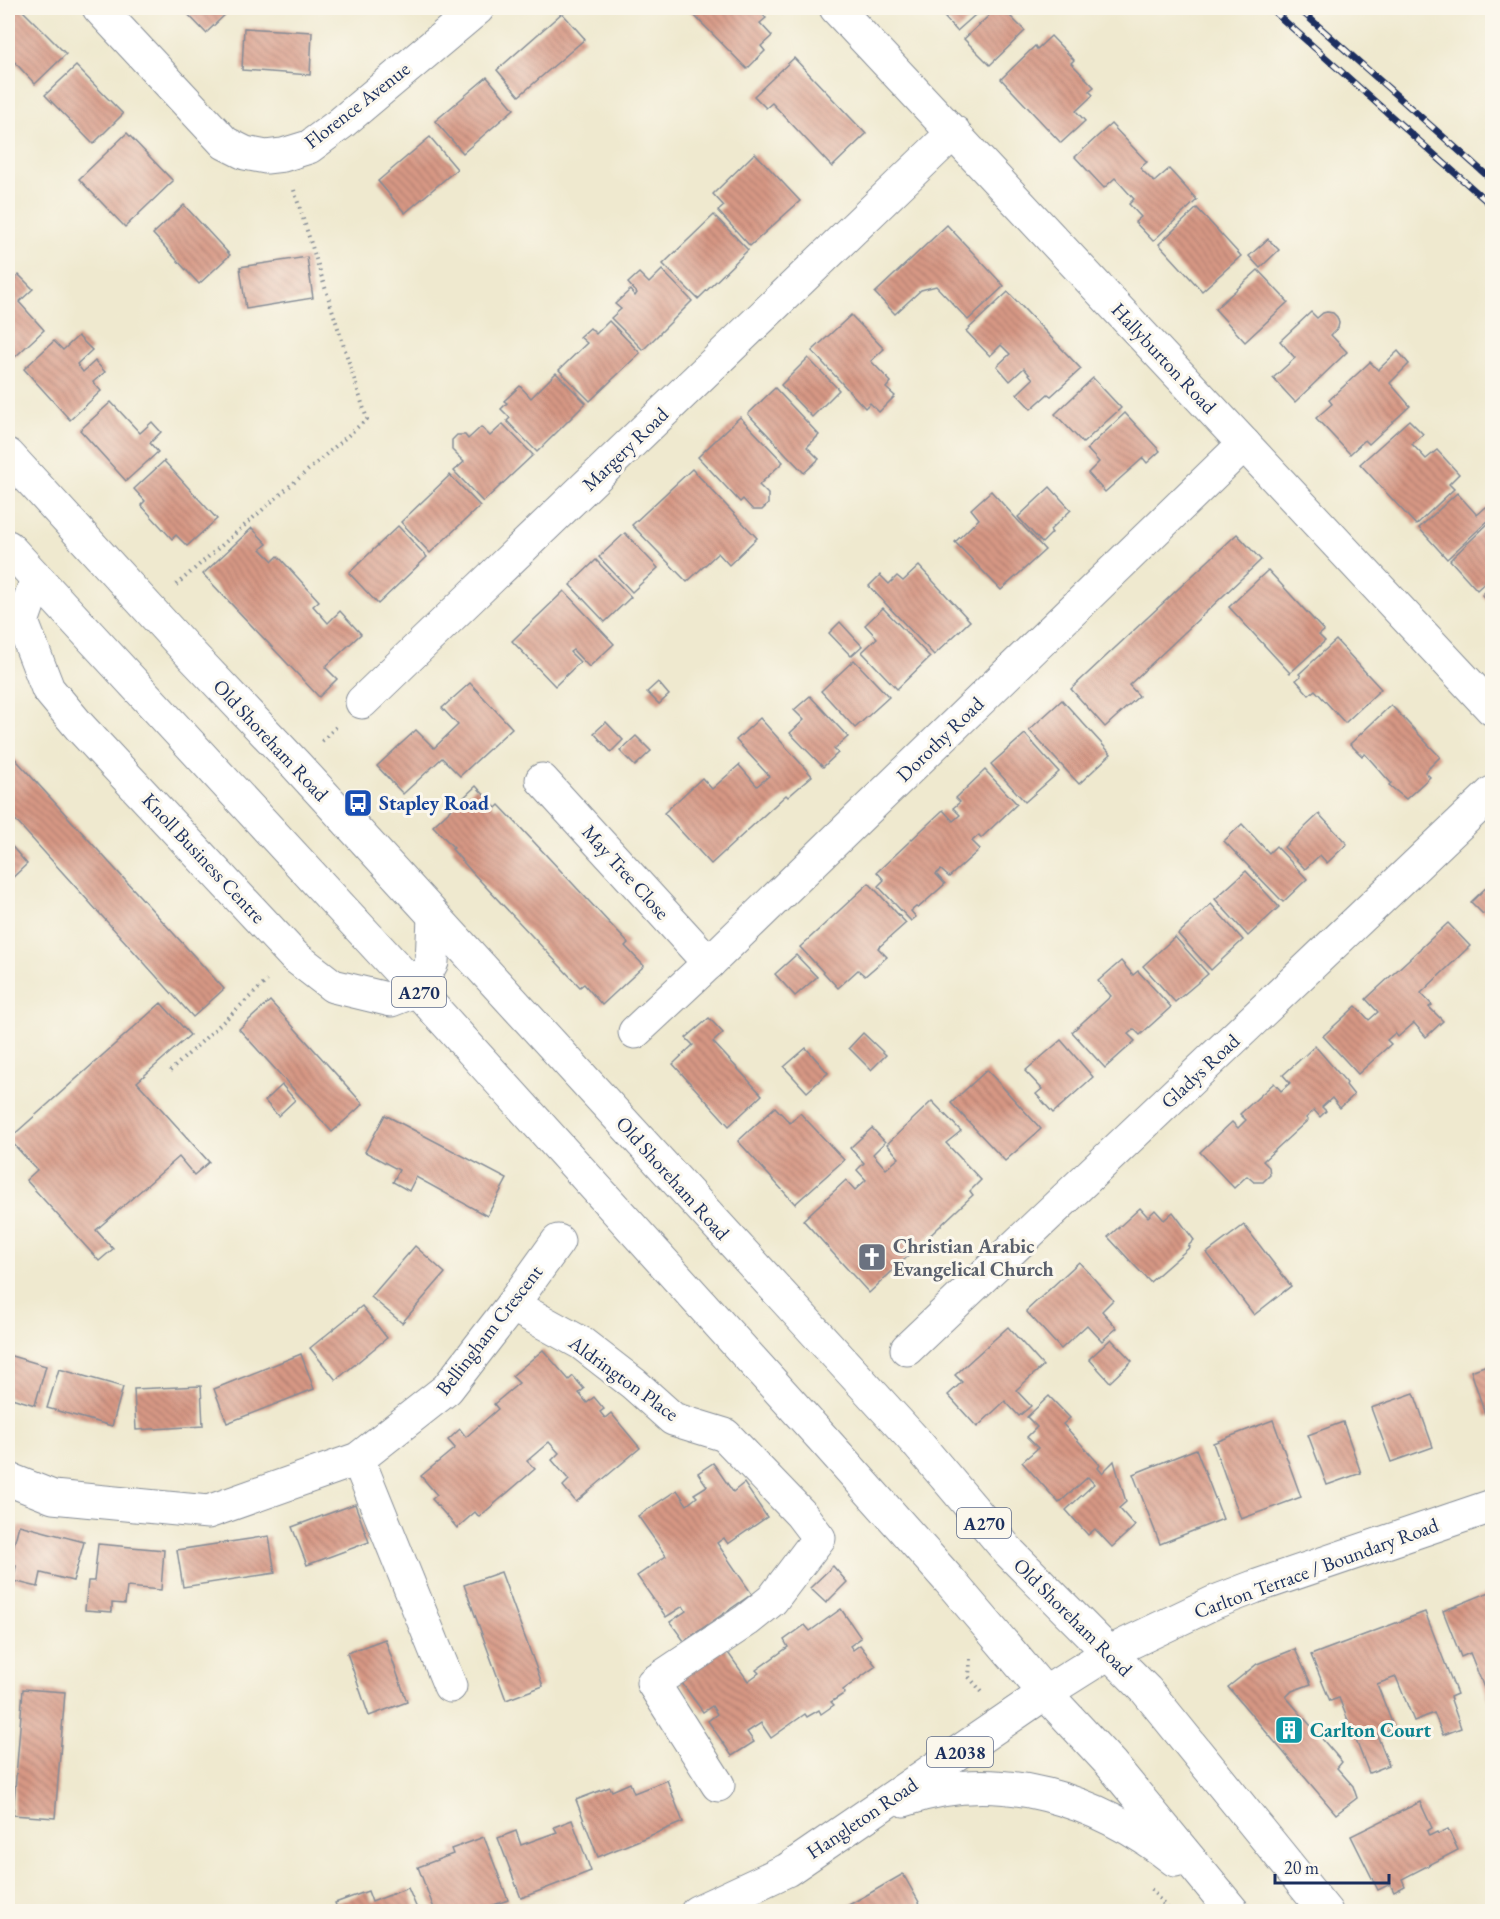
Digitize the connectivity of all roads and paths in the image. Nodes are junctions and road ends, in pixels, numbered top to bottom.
1 (99, 8) edge
2 (478, 8) edge
3 (836, 8) edge
4 (954, 132) junction
5 (283, 155) junction
6 (1244, 444) junction
7 (8, 455) edge
8 (8, 547) edge
9 (37, 579) junction
10 (149, 609) junction
11 (362, 702) joint
12 (1492, 709) edge
13 (296, 765) junction
14 (542, 780) dead end
15 (1492, 793) edge
16 (434, 917) junction
17 (294, 956) junction
18 (709, 963) junction
19 (417, 990) junction
20 (635, 1032) dead end
21 (170, 1071) dead end
22 (558, 1241) dead end
23 (513, 1305) junction
24 (907, 1349) dead end
25 (358, 1459) junction
26 (8, 1479) edge
27 (1492, 1506) edge
28 (1110, 1652) junction
29 (450, 1686) dead end
30 (1045, 1693) junction
31 (718, 1785) dead end
32 (874, 1810) junction
33 (1148, 1886) dead end
34 (1231, 1909) edge
35 (697, 1911) edge
36 (1170, 1911) edge
37 (1326, 1911) edge

1 - 5 street, Florence Avenue
2 - 5 street, Florence Avenue
3 - 4 street, Hallyburton Road
4 - 6 street, Hallyburton Road
4 - 11 street, Margery Road
5 - 10 path
6 - 12 street, Hallyburton Road
6 - 18 street, Dorothy Road
7 - 10 street, Old Shoreham Road / A270
8 - 9 street, A270
9 - 17 street, Knoll Business Centre
9 - 19 street, A270
10 - 13 street, Old Shoreham Road / A270
11 - 13 path
13 - 16 street, Old Shoreham Road / A270
14 - 18 street, May Tree Close
15 - 24 street, Gladys Road
16 - 19 street
16 - 28 street, Old Shoreham Road / A270
17 - 19 street, Knoll Business Centre
17 - 21 path
18 - 20 street, Dorothy Road
19 - 30 street, A270
22 - 23 street, Bellingham Crescent
23 - 25 street, Bellingham Crescent
23 - 31 street, Aldrington Place
25 - 26 street, Bellingham Crescent
25 - 29 street
27 - 28 street, Carlton Terrace / Boundary Road
28 - 30 street, Hangleton Road / A2038
28 - 37 street, Old Shoreham Road / A270
30 - 32 street, Hangleton Road / A2038
30 - 34 street, A270
32 - 34 street
32 - 35 street, Hangleton Road / A2038
33 - 36 path

